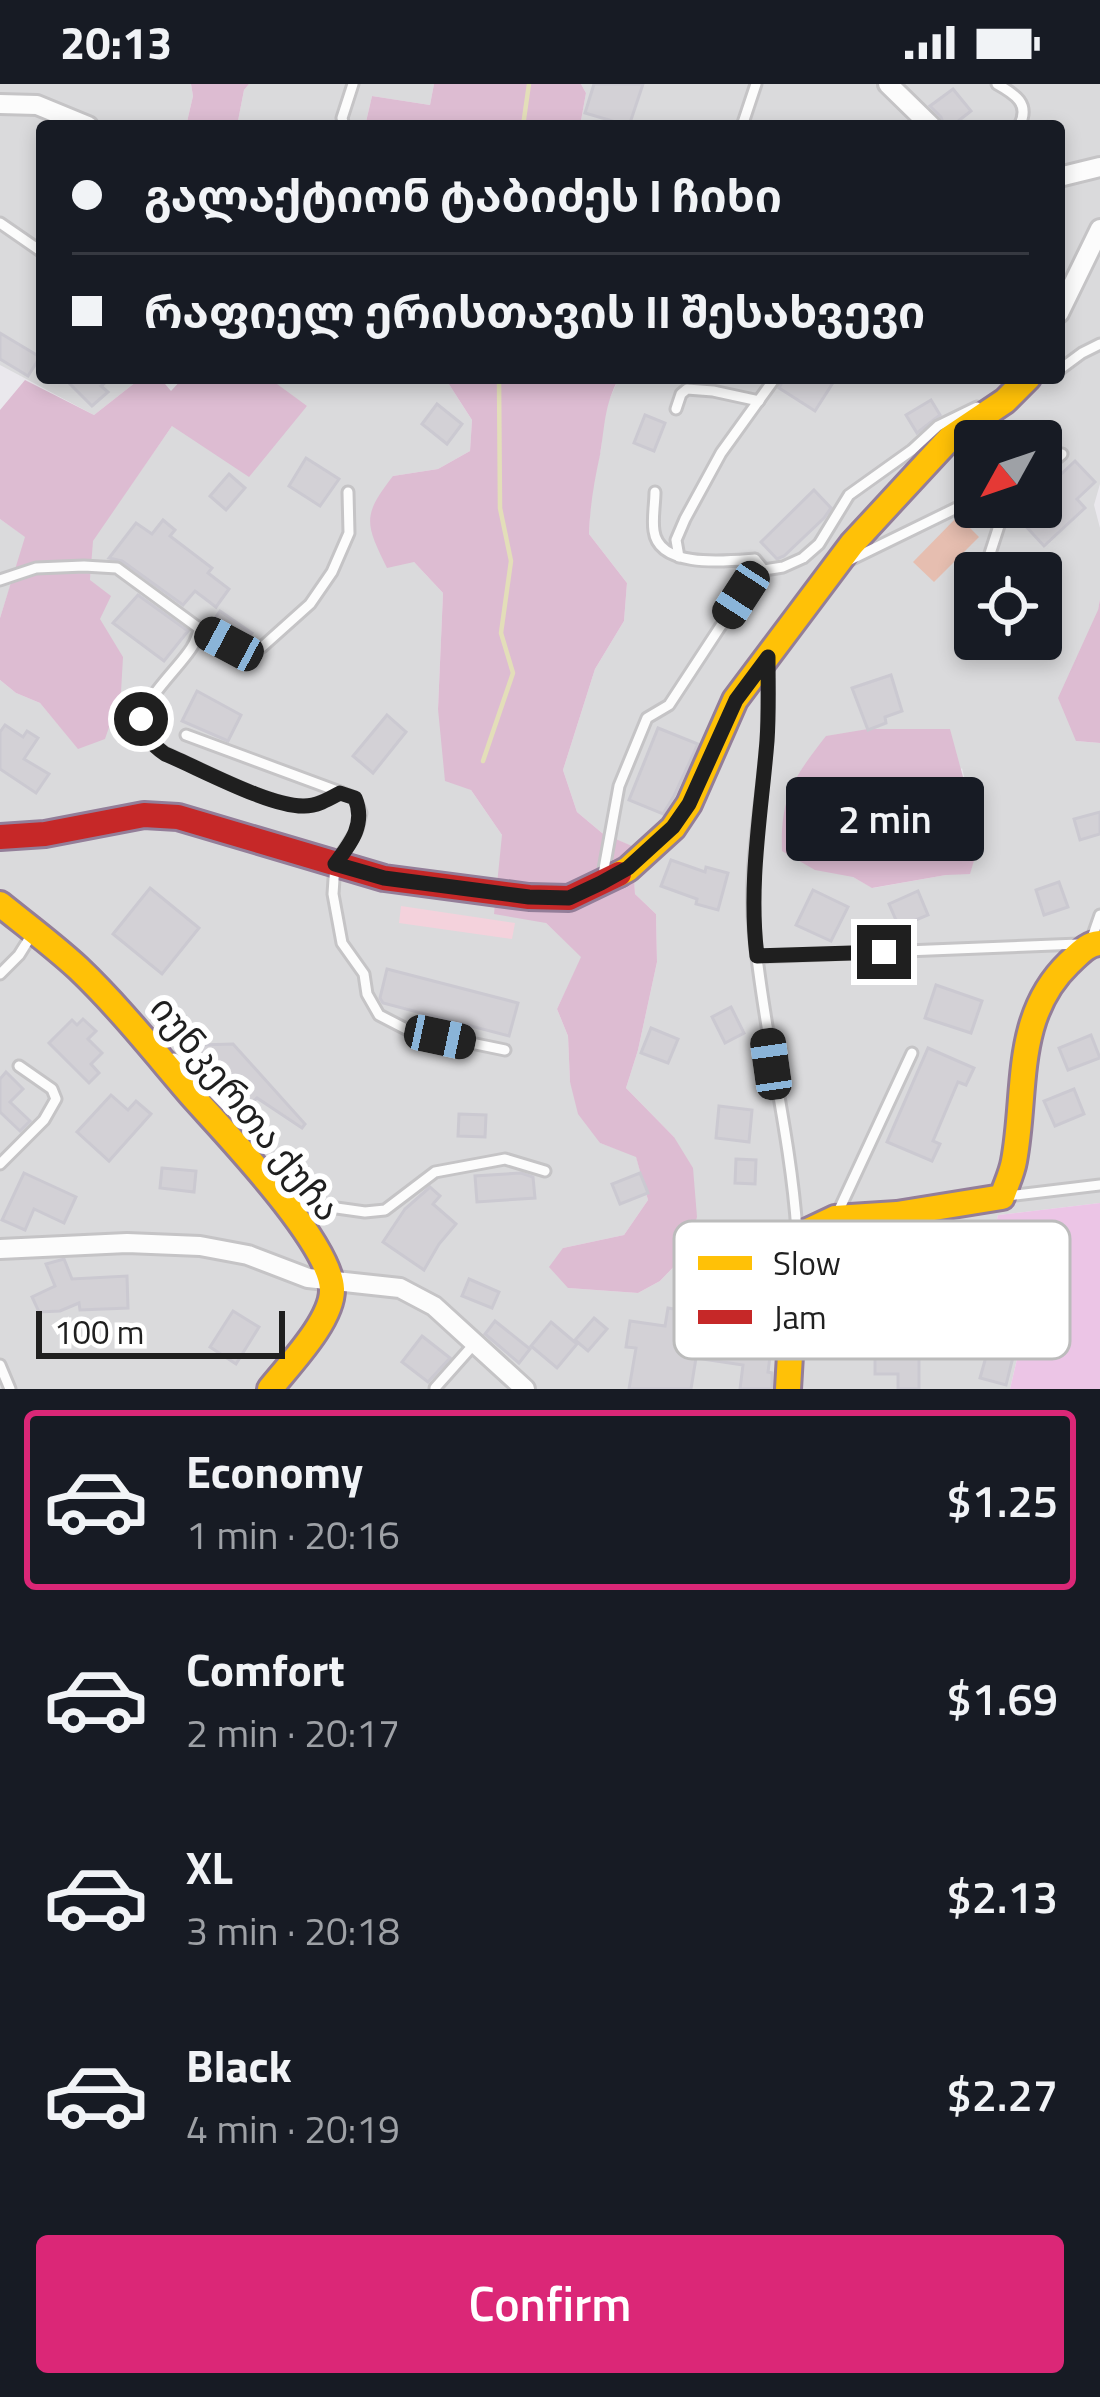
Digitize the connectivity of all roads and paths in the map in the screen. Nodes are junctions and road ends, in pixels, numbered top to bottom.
1 (353, 84) edge
2 (756, 84) edge
3 (888, 84) edge
4 (997, 84) edge
5 (0, 104) edge
6 (74, 120) edge
7 (342, 120) edge
8 (744, 120) edge
9 (925, 120) edge
10 (1021, 120) edge
11 (1100, 167) edge
12 (1065, 176) edge
13 (0, 223) edge
14 (1100, 229) edge
15 (36, 248) edge
16 (1065, 301) edge
17 (1100, 344) edge
18 (1065, 366) edge
19 (771, 384) edge
20 (1022, 384) edge
21 (760, 401) junction
22 (1005, 401) junction
23 (676, 409) dead end
24 (348, 492) dead end
25 (655, 492) dead end
26 (954, 510) edge
27 (679, 557) junction
28 (838, 565) junction
29 (764, 570) junction
30 (0, 580) edge
31 (200, 628) junction
32 (768, 657) junction
33 (186, 735) dead end
34 (340, 793) junction
35 (0, 837) edge
36 (335, 864) junction
37 (601, 883) junction
38 (0, 904) edge
39 (1100, 915) edge
40 (34, 931) junction
41 (1095, 944) edge
42 (757, 956) junction
43 (0, 974) edge
44 (505, 1050) dead end
45 (911, 1054) dead end
46 (165, 1064) junction
47 (20, 1066) dead end
48 (262, 1143) dead end
49 (0, 1164) edge
50 (544, 1172) dead end
51 (1100, 1185) edge
52 (1002, 1197) junction
53 (282, 1201) junction
54 (835, 1218) junction
55 (796, 1221) edge
56 (829, 1221) edge
57 (0, 1250) edge
58 (332, 1282) junction
59 (475, 1343) junction
60 (790, 1359) edge
61 (0, 1365) edge
62 (435, 1388) edge
63 (10, 1389) edge
64 (270, 1389) edge
65 (525, 1389) edge
66 (788, 1389) edge

1 - 7 lane
2 - 8 lane
3 - 9 street
4 - 10 lane
5 - 6 street
11 - 12 street
13 - 15 lane
14 - 16 street
17 - 18 lane
19 - 21 lane
20 - 22 street
21 - 23 lane
21 - 27 lane
22 - 28 street
22 - 29 lane
24 - 31 lane
25 - 27 lane
26 - 28 lane
27 - 29 lane
28 - 32 street
29 - 37 lane
30 - 31 lane
31 - 34 lane
32 - 37 street
32 - 42 lane
33 - 34 lane
34 - 36 lane
35 - 36 street
36 - 37 street
36 - 44 lane
38 - 40 street, იუნკერთა ქუჩა
39 - 41 lane
40 - 43 lane
40 - 46 street, იუნკერთა ქუჩა
41 - 42 lane
41 - 52 street
42 - 55 lane
45 - 54 lane
46 - 48 lane
46 - 53 street, იუნკერთა ქუჩა
47 - 49 lane
50 - 53 lane
51 - 52 lane
52 - 54 street
53 - 58 street, იუნკერთა ქუჩა
54 - 56 street
57 - 58 street
58 - 59 street
58 - 64 street
59 - 62 lane
59 - 65 street
60 - 66 street
61 - 63 lane

